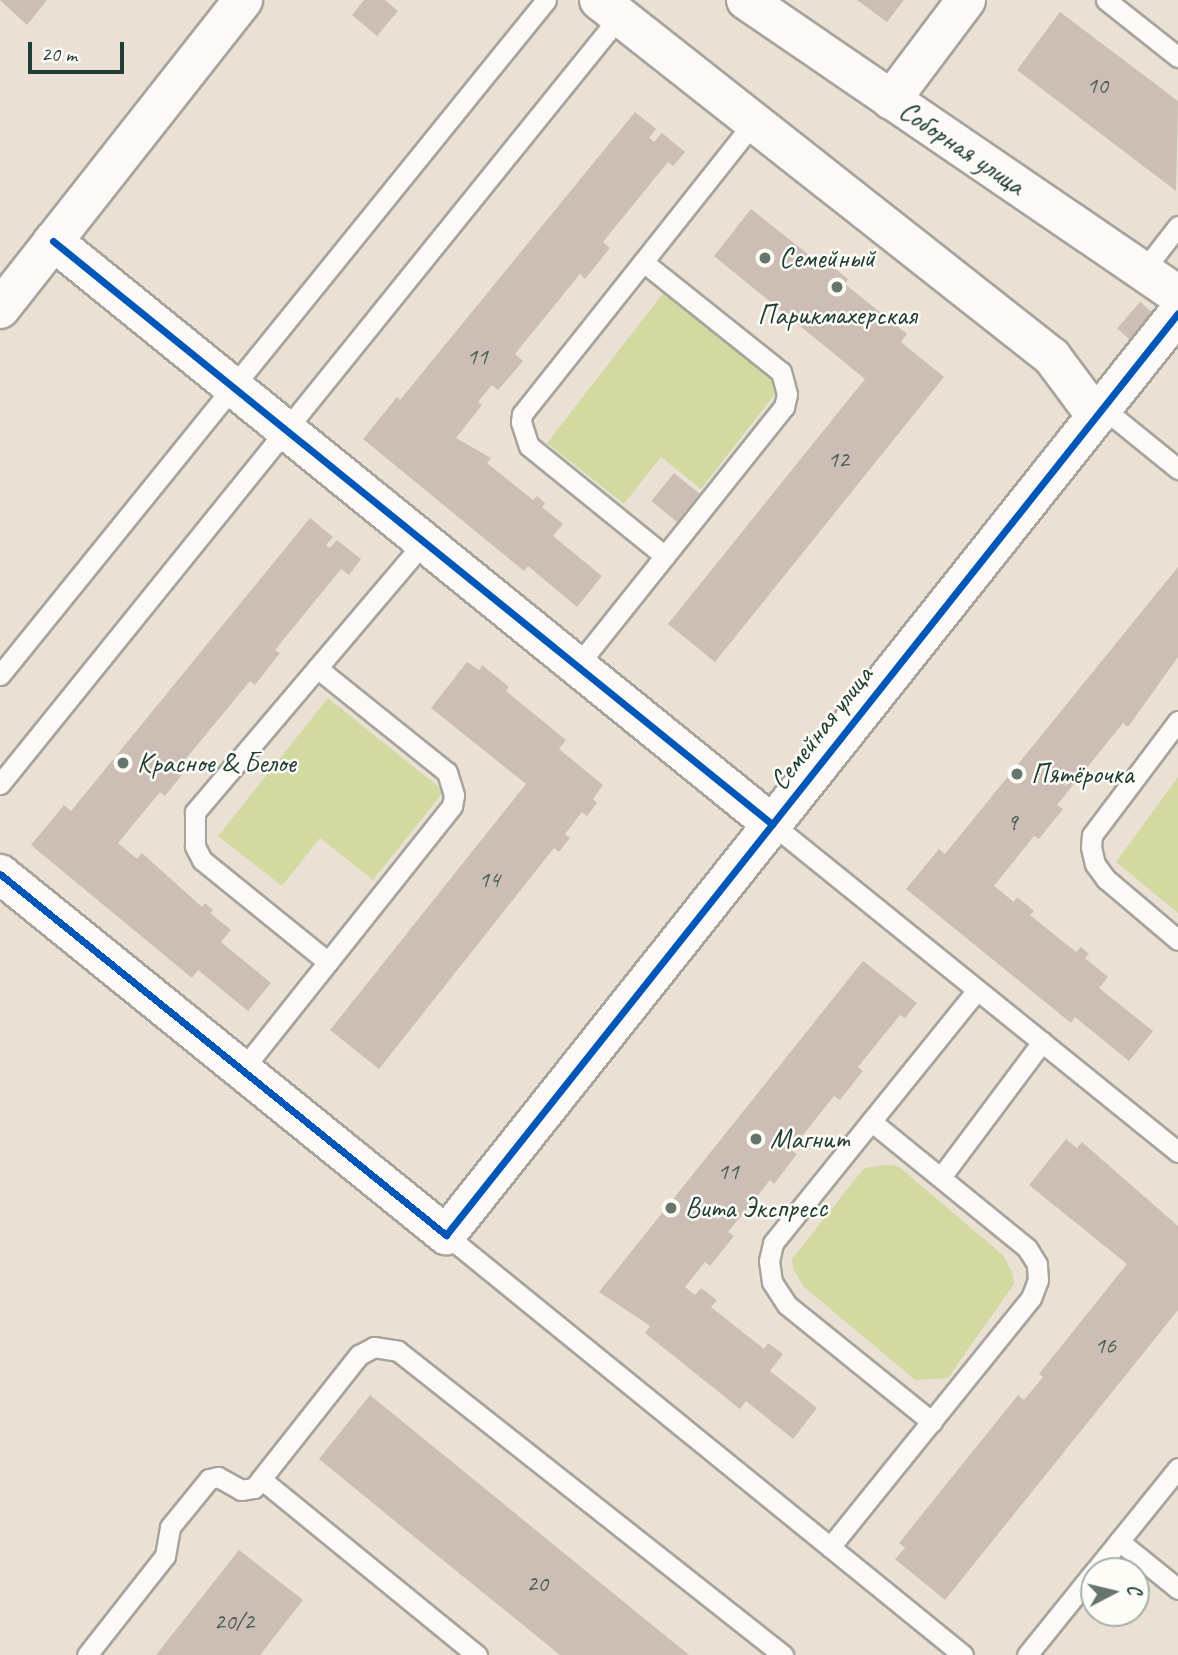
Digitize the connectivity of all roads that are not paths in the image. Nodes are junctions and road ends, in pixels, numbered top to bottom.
1 (243, 0) edge
2 (546, 0) edge
3 (746, 0) edge
4 (966, 0) edge
5 (1106, 0) edge
6 (609, 8) edge
7 (1178, 57) edge
8 (891, 100) junction
9 (754, 122) junction
10 (1178, 226) edge
11 (53, 241) junction
12 (643, 262) junction
13 (1143, 271) junction
14 (1178, 295) edge
15 (0, 309) edge
16 (1178, 313) edge
17 (233, 387) junction
18 (1099, 412) junction
19 (286, 429) junction
20 (1178, 469) edge
21 (424, 542) junction
22 (665, 555) junction
23 (577, 666) junction
24 (317, 668) junction
25 (0, 675) edge
26 (1178, 721) edge
27 (0, 784) edge
28 (772, 824) junction
29 (0, 874) edge
30 (1178, 940) edge
31 (328, 962) junction
32 (977, 990) junction
33 (1042, 1042) junction
34 (242, 1070) junction
35 (871, 1121) junction
36 (1177, 1150) edge
37 (941, 1177) junction
38 (446, 1235) junction
39 (932, 1422) junction
40 (1178, 1468) edge
41 (261, 1479) junction
42 (1119, 1541) junction
43 (830, 1547) junction
44 (1106, 1557) edge
45 (1080, 1589) edge
46 (1178, 1589) edge
47 (87, 1655) edge
48 (477, 1655) edge
49 (783, 1655) edge
50 (963, 1655) edge
51 (1027, 1655) edge

1 - 11 street
2 - 17 lane
3 - 8 street, Соборная улица
4 - 8 street
5 - 7 lane
6 - 9 street
6 - 19 lane
8 - 13 street, Соборная улица
9 - 12 lane
9 - 18 street
10 - 13 lane
11 - 15 street
11 - 17 street
12 - 22 lane
12 - 22 lane
13 - 14 street, Соборная улица
16 - 18 street, Семейная улица
17 - 19 street
17 - 25 lane
18 - 20 lane
18 - 28 street, Семейная улица
19 - 21 street
19 - 27 lane
21 - 23 street
21 - 24 lane
22 - 23 lane
23 - 28 street
24 - 31 lane
24 - 31 lane
26 - 30 lane
28 - 32 lane
28 - 38 street, Семейная улица
29 - 34 street
31 - 34 lane
32 - 33 lane
32 - 35 lane
33 - 36 lane
33 - 37 lane
34 - 38 street
35 - 37 lane
35 - 39 lane
37 - 39 lane
38 - 43 lane
39 - 43 lane
40 - 42 lane
41 - 47 lane
41 - 48 lane
41 - 49 lane
42 - 44 lane
42 - 46 lane
43 - 50 lane
45 - 51 lane

